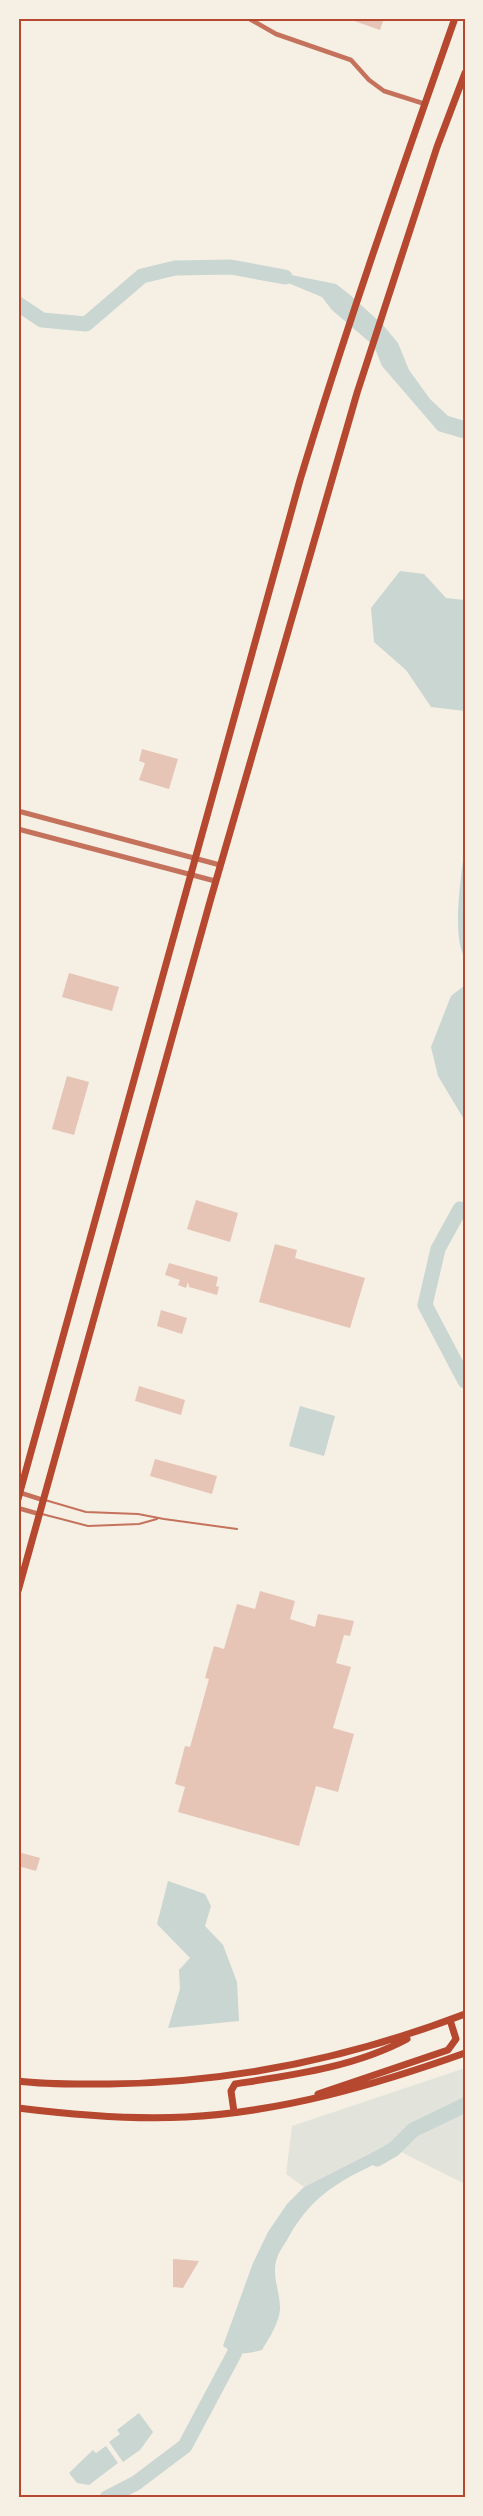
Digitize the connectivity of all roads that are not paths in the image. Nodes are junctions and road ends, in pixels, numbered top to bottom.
1 (248, 18) edge
2 (455, 18) edge
3 (465, 73) edge
4 (425, 104) junction
5 (18, 811) edge
6 (18, 829) edge
7 (194, 859) junction
8 (220, 865) junction
9 (190, 874) junction
10 (215, 881) junction
11 (19, 1495) edge
12 (44, 1500) junction
13 (18, 1508) edge
14 (39, 1514) junction
15 (160, 1519) junction
16 (237, 1529) dead end
17 (18, 1591) edge
18 (465, 2014) edge
19 (450, 2020) junction
20 (425, 2030) junction
21 (465, 2053) edge
22 (18, 2081) edge
23 (306, 2100) junction
24 (18, 2108) edge
25 (234, 2112) junction

1 - 4 street
2 - 4 main road
3 - 8 main road
4 - 7 main road
5 - 7 street
6 - 9 street
7 - 8 street
7 - 9 main road
8 - 10 main road
9 - 10 street
9 - 11 main road
10 - 12 main road
11 - 12 street
12 - 14 main road
12 - 15 lane
13 - 14 street
14 - 15 lane
14 - 17 main road
15 - 16 lane
18 - 19 main road
19 - 20 main road
19 - 23 main road
20 - 22 main road
20 - 25 main road
21 - 23 main road
23 - 25 main road
24 - 25 main road

